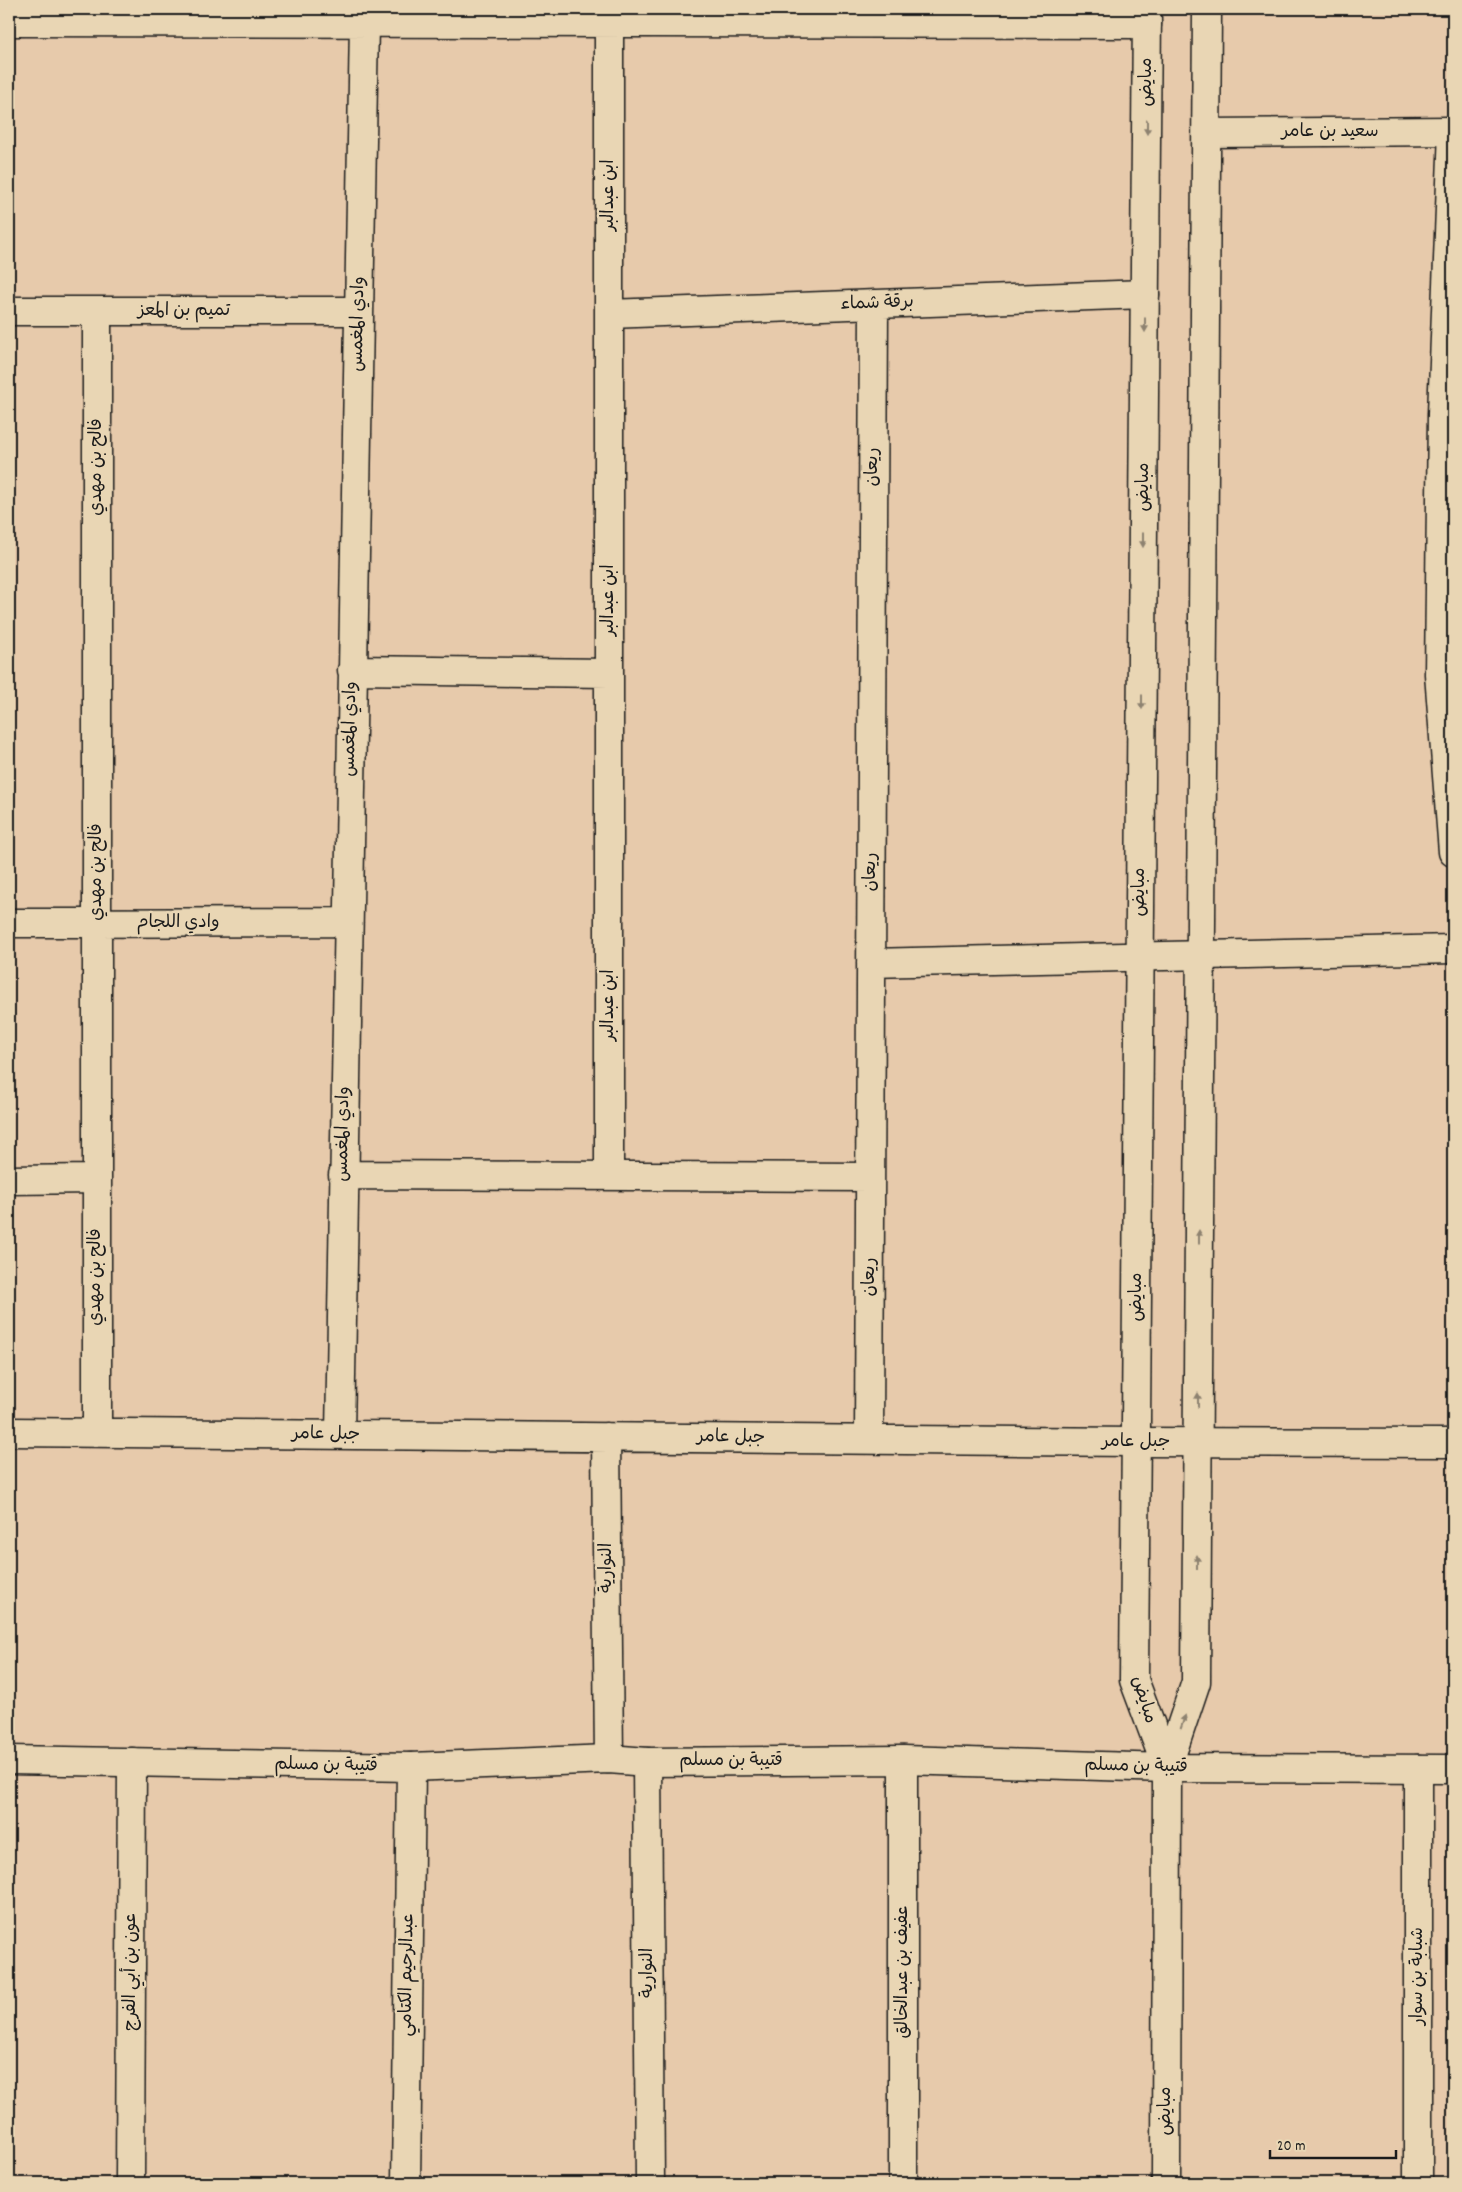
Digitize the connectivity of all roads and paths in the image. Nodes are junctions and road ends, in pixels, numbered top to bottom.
1 (1207, 9) edge
2 (880, 16) edge
3 (1147, 16) edge
4 (9, 22) edge
5 (364, 23) junction
6 (609, 23) junction
7 (1453, 132) edge
8 (1207, 133) junction
9 (1145, 294) junction
10 (874, 304) junction
11 (9, 311) edge
12 (97, 311) junction
13 (359, 311) junction
14 (609, 314) junction
15 (1447, 414) edge
16 (352, 670) junction
17 (609, 673) junction
18 (1446, 674) edge
19 (1453, 852) edge
20 (348, 922) junction
21 (9, 923) edge
22 (97, 923) junction
23 (1453, 949) edge
24 (1201, 955) junction
25 (1140, 956) junction
26 (871, 963) junction
27 (344, 1175) junction
28 (608, 1176) junction
29 (870, 1177) junction
30 (96, 1179) junction
31 (9, 1180) edge
32 (9, 1432) edge
33 (97, 1432) junction
34 (340, 1435) junction
35 (606, 1437) junction
36 (869, 1439) junction
37 (1136, 1442) junction
38 (1198, 1442) junction
39 (1453, 1443) edge
40 (609, 1759) junction
41 (9, 1760) edge
42 (903, 1760) junction
43 (132, 1762) junction
44 (647, 1762) junction
45 (411, 1767) junction
46 (1167, 1768) junction
47 (1418, 1769) junction
48 (1453, 1769) edge
49 (130, 2183) edge
50 (406, 2183) edge
51 (650, 2183) edge
52 (903, 2183) edge
53 (1166, 2183) edge
54 (1418, 2183) edge

1 - 8 street, مبايض
2 - 3 street
2 - 6 street
3 -> 9 street, مبايض
4 - 5 street
5 - 6 street
5 - 13 street, وادي المغمس
6 - 14 street, ابن عبدالبر
7 - 8 street, سعيد بن عامر
7 - 15 street
8 - 24 street, مبايض
9 - 10 street, برقة شماء
9 -> 25 street, مبايض
10 - 14 street, برقة شماء
10 - 26 street, ريعان
11 - 12 street, تميم بن المعز
12 - 13 street, تميم بن المعز
12 - 22 street, فالح بن مهدي
13 - 16 street, وادي المغمس
14 - 17 street, ابن عبدالبر
15 - 18 street
16 - 17 street
16 - 20 street, وادي المغمس
17 - 28 street, ابن عبدالبر
18 - 19 street
20 - 22 street, وادي اللجام
20 - 27 street, وادي المغمس
21 - 22 street, وادي اللجام
22 - 30 street, فالح بن مهدي
23 - 24 street
24 - 25 street
38 -> 24 street, مبايض
25 - 26 street
25 - 37 street, مبايض
26 - 29 street, ريعان
27 - 28 street
27 - 34 street, وادي المغمس
28 - 29 street
29 - 36 street, ريعان
30 - 31 street
30 - 33 street, فالح بن مهدي
32 - 33 street, جبل عامر
33 - 34 street, جبل عامر
34 - 35 street, جبل عامر
35 - 36 street, جبل عامر
35 - 40 street, النوارية
36 - 37 street, جبل عامر
37 - 38 street, جبل عامر
37 - 46 street, مبايض
38 - 39 street, جبل عامر
46 -> 38 street, مبايض
40 - 44 street, قتيبة بن مسلم
40 - 45 street, قتيبة بن مسلم
41 - 43 street, قتيبة بن مسلم
42 - 44 street, قتيبة بن مسلم
42 - 46 street, قتيبة بن مسلم
42 - 52 street, عفيف بن عبدالخالق
43 - 45 street, قتيبة بن مسلم
43 - 49 street, عون بن أبي الفرج
44 - 51 street, النوارية
45 - 50 street, عبدالرحيم الكتامي
46 - 47 street, قتيبة بن مسلم
46 - 53 street, مبايض
47 - 48 street, قتيبة بن مسلم
47 - 54 street, شبابة بن سوار

